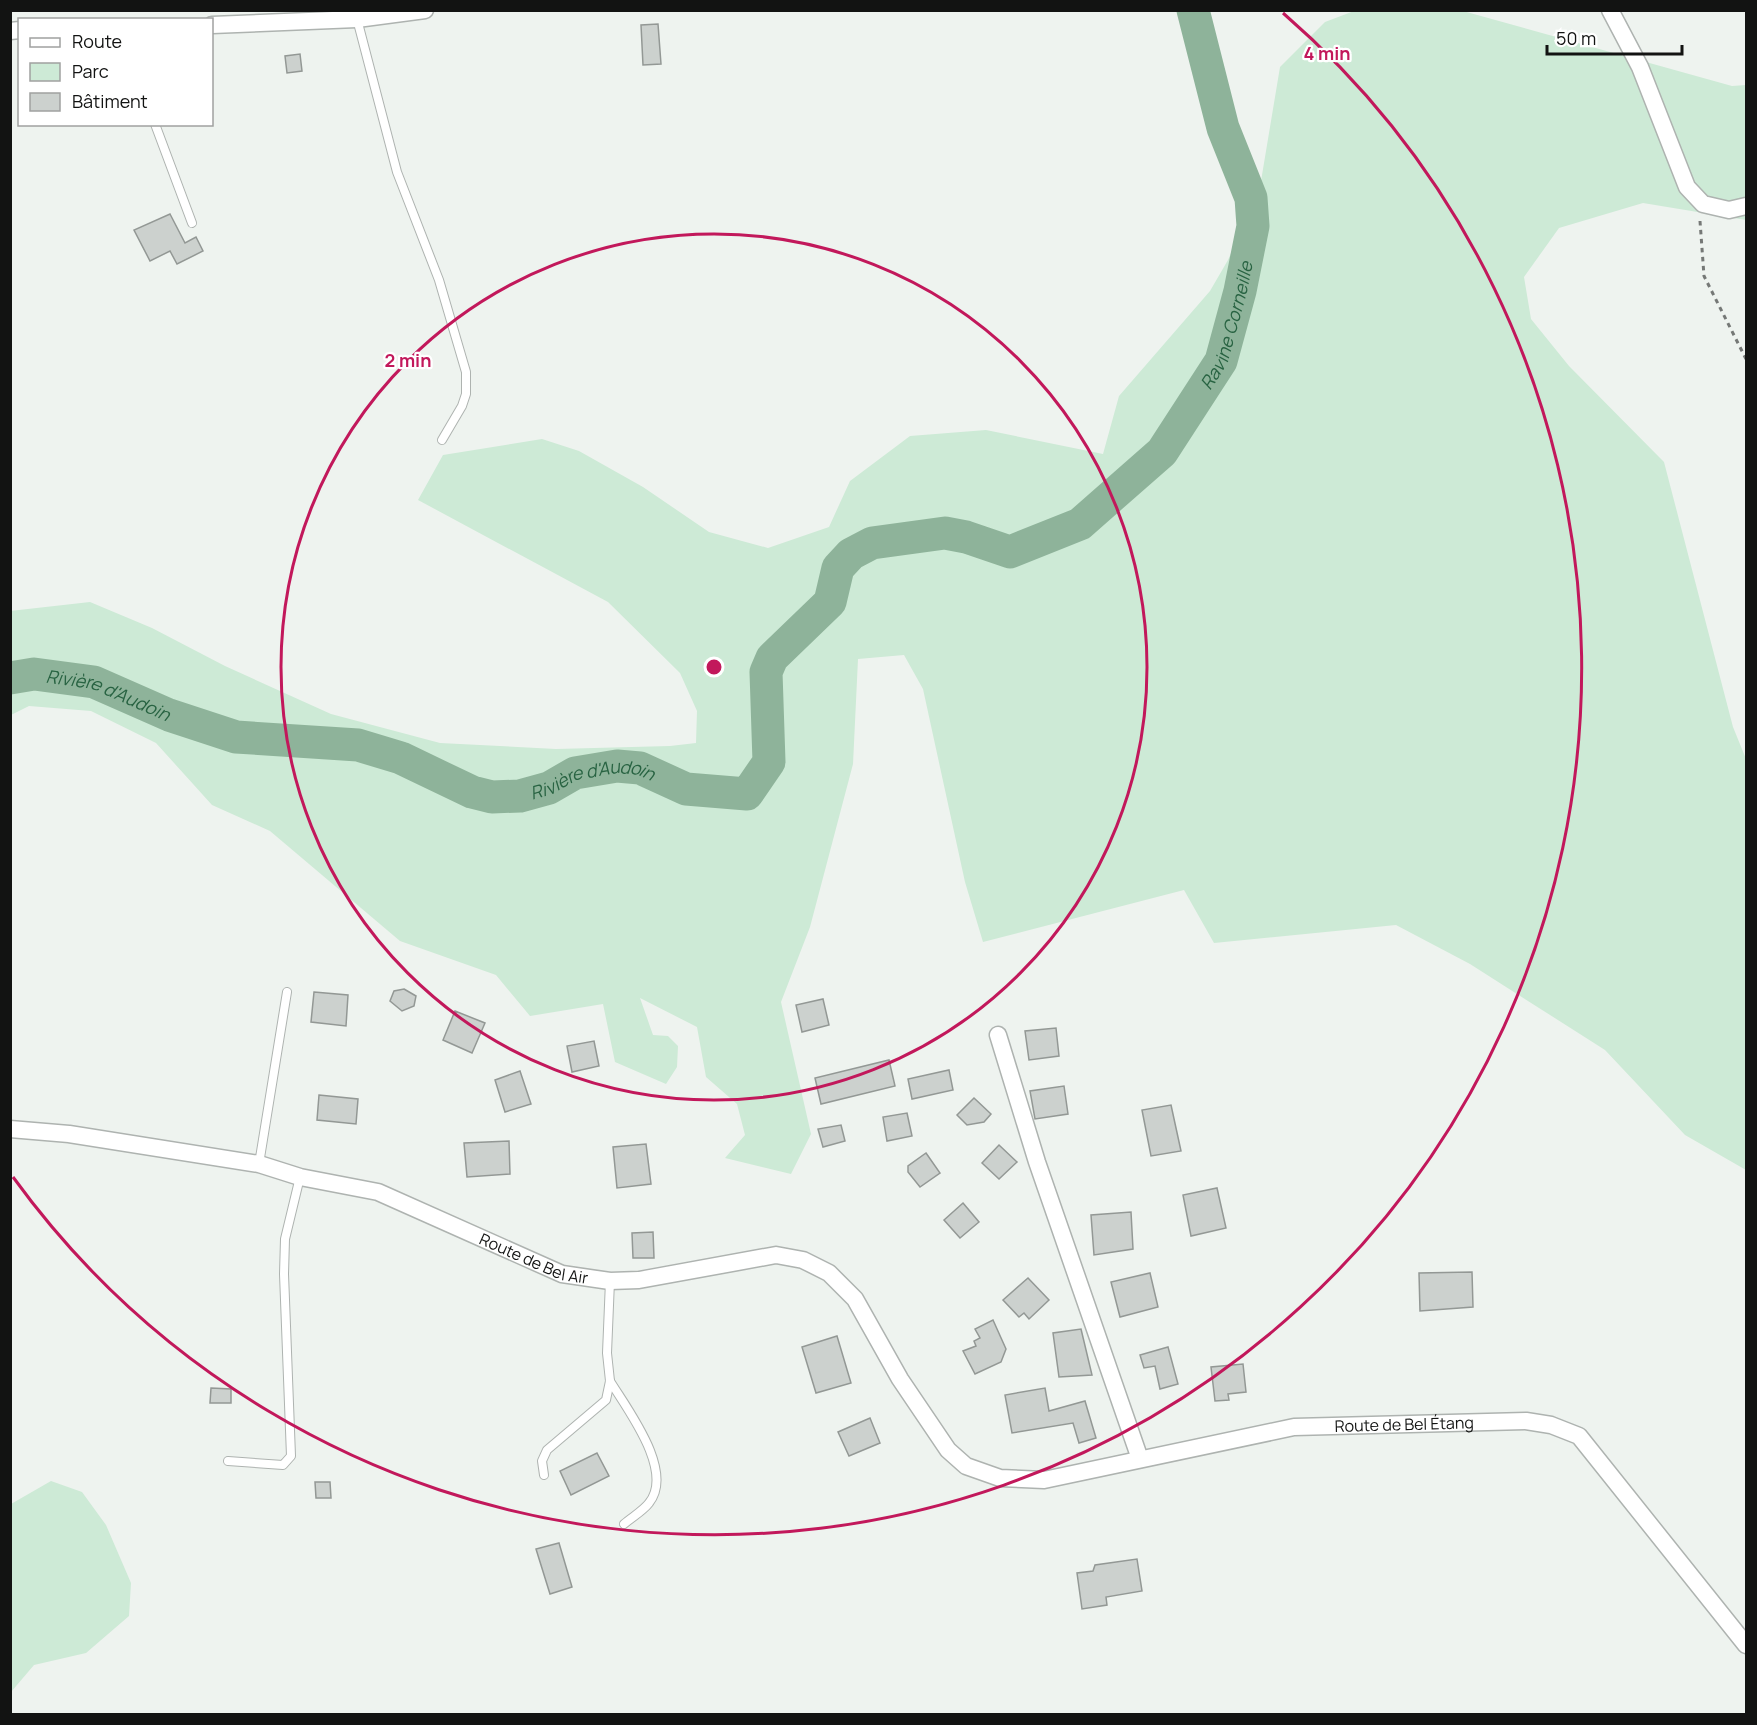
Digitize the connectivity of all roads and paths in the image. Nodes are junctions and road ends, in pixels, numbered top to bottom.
1 (425, 10) edge
2 (1610, 10) edge
3 (357, 19) junction
4 (213, 25) edge
5 (156, 126) edge
6 (1703, 204) junction
7 (1746, 206) edge
8 (192, 223) dead end
9 (1746, 359) edge
10 (442, 440) dead end
11 (287, 992) dead end
12 (998, 1035) dead end
13 (10, 1129) edge
14 (259, 1164) junction
15 (300, 1176) junction
16 (610, 1281) junction
17 (610, 1381) junction
18 (1140, 1459) junction
19 (228, 1461) dead end
20 (966, 1466) joint
21 (544, 1475) dead end
22 (624, 1524) dead end
23 (1746, 1645) edge

1 - 3 street
2 - 6 street
3 - 4 street
3 - 10 lane
5 - 8 lane
6 - 7 street
6 - 9 path
11 - 14 lane
12 - 18 street
13 - 14 street, Route de Bel Air
14 - 15 street, Route de Bel Air
15 - 16 street, Route de Bel Air
15 - 19 lane
16 - 17 lane
16 - 20 street, Route de Bel Air
17 - 21 lane
17 - 22 lane
18 - 20 street, Route de Bel Étang
18 - 23 street, Route de Bel Étang

